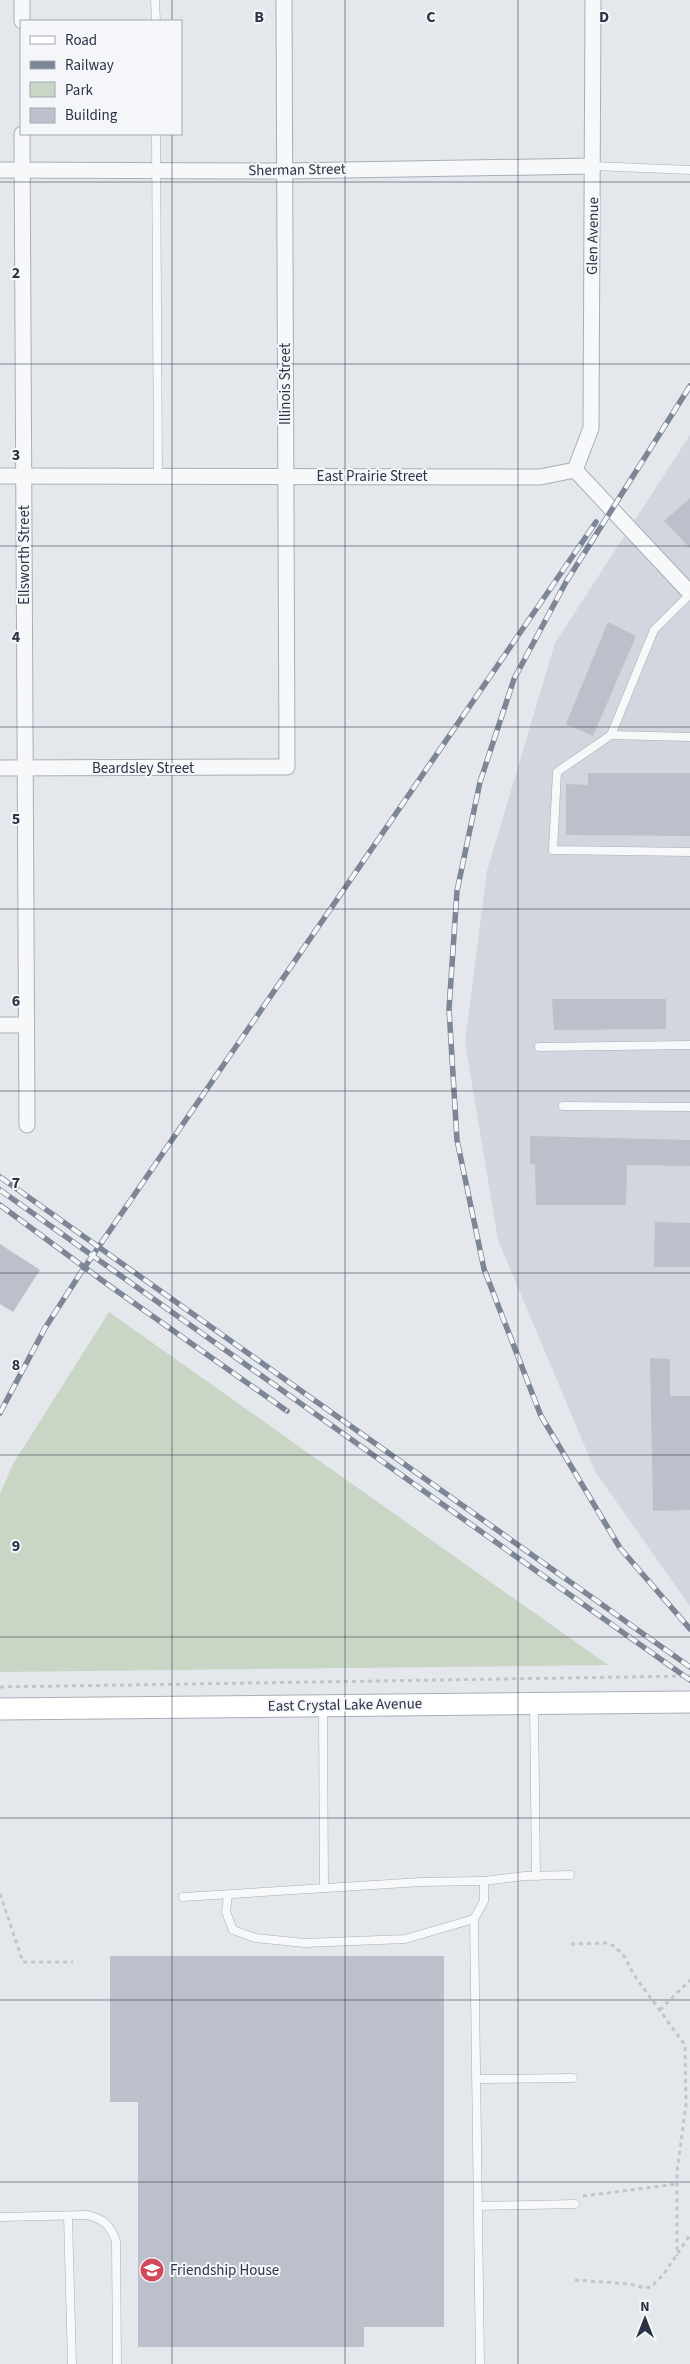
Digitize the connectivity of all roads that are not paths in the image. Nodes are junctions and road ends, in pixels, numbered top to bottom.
1 (22, 0) edge
2 (156, 0) edge
3 (284, 0) edge
4 (593, 0) edge
5 (22, 20) edge
6 (156, 20) edge
7 (22, 135) edge
8 (156, 135) edge
9 (593, 166) junction
10 (0, 170) edge
11 (22, 170) junction
12 (690, 170) edge
13 (156, 171) junction
14 (285, 171) junction
15 (576, 470) junction
16 (286, 475) junction
17 (0, 476) edge
18 (24, 476) junction
19 (158, 476) junction
20 (690, 594) edge
21 (611, 735) junction
22 (690, 737) edge
23 (0, 768) edge
24 (25, 768) junction
25 (287, 768) joint
26 (690, 852) edge
27 (0, 1025) edge
28 (26, 1025) junction
29 (690, 1045) edge
30 (539, 1047) dead end
31 (563, 1106) dead end
32 (690, 1107) edge
33 (27, 1125) dead end
34 (690, 1702) edge
35 (534, 1704) junction
36 (323, 1705) junction
37 (0, 1709) edge
38 (570, 1875) dead end
39 (536, 1876) junction
40 (484, 1881) junction
41 (324, 1888) junction
42 (228, 1895) junction
43 (183, 1897) dead end
44 (474, 1919) junction
45 (573, 2078) dead end
46 (476, 2079) junction
47 (575, 2201) road end
48 (478, 2206) junction
49 (0, 2216) edge
50 (68, 2216) junction
51 (72, 2364) edge
52 (117, 2364) edge
53 (480, 2364) edge

1 - 5 street
2 - 6 lane
3 - 14 street, Illinois Street
4 - 9 street, Glen Avenue
7 - 11 street, Ellsworth Street
8 - 13 lane
9 - 12 lane
9 - 14 street, Sherman Street
9 - 15 street, Glen Avenue
10 - 11 street, Sherman Street
11 - 13 street, Sherman Street
11 - 18 street, Ellsworth Street
13 - 14 street, Sherman Street
13 - 19 lane
14 - 16 street, Illinois Street
15 - 16 street, East Prairie Street
15 - 20 street
16 - 19 street, East Prairie Street
16 - 25 street, Illinois Street
17 - 18 street, East Prairie Street
18 - 19 street, East Prairie Street
18 - 24 street, Ellsworth Street
20 - 21 lane
21 - 22 lane
21 - 26 lane
23 - 24 street, Beardsley Street
24 - 25 street, Beardsley Street
24 - 28 street, Ellsworth Street
27 - 28 street
28 - 33 street, Ellsworth Street
29 - 30 lane
31 - 32 lane
34 - 35 street, East Crystal Lake Avenue
35 - 36 street, East Crystal Lake Avenue
35 - 39 lane
36 - 37 street, East Crystal Lake Avenue
36 - 41 lane
38 - 39 lane
39 - 40 lane
40 - 41 lane
40 - 44 lane
41 - 42 lane
42 - 43 lane
42 - 44 lane
44 - 46 lane
45 - 46 lane
46 - 48 lane
47 - 48 lane
48 - 53 lane
49 - 50 lane
50 - 51 lane
50 - 52 lane

